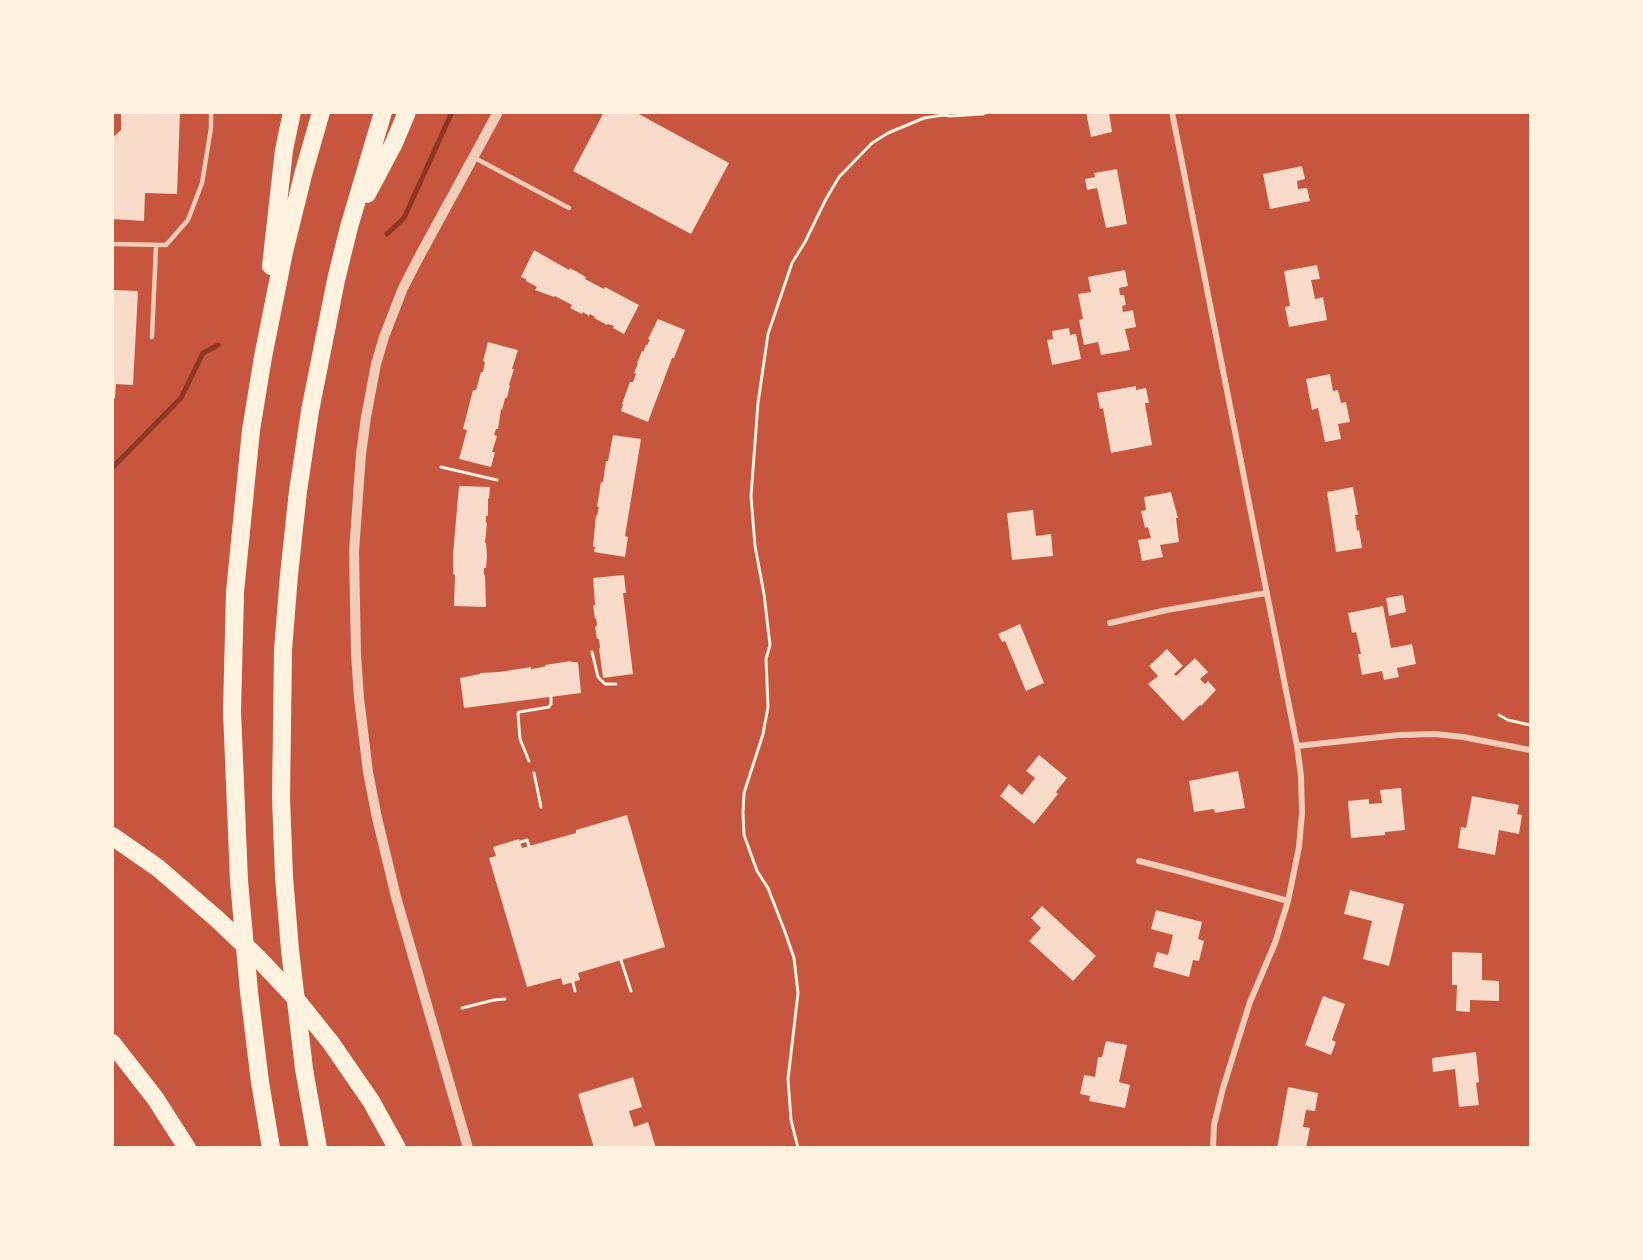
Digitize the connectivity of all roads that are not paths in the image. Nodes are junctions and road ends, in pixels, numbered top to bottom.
1 (211, 112) edge
2 (292, 112) edge
3 (321, 112) edge
4 (383, 112) edge
5 (407, 112) edge
6 (498, 112) edge
7 (1172, 112) edge
8 (473, 157) junction
9 (569, 208) dead end
10 (349, 227) junction
11 (112, 244) edge
12 (156, 246) junction
13 (152, 337) dead end
14 (263, 357) junction
15 (1266, 593) junction
16 (1110, 623) dead end
17 (1297, 746) junction
18 (1530, 750) edge
19 (112, 836) edge
20 (1139, 861) dead end
21 (1288, 901) junction
22 (112, 1043) edge
23 (188, 1148) edge
24 (271, 1148) edge
25 (318, 1148) edge
26 (397, 1148) edge
27 (468, 1148) edge
28 (1213, 1148) edge

1 - 12 lane
2 - 14 highway
3 - 14 highway
4 - 10 highway
5 - 10 highway
6 - 8 street
7 - 15 street
8 - 9 lane
8 - 27 street
10 - 25 highway
11 - 12 lane
12 - 13 lane
14 - 24 highway
15 - 16 street
15 - 17 street
17 - 18 street
17 - 21 street
19 - 26 highway
20 - 21 street
21 - 28 street
22 - 23 highway

